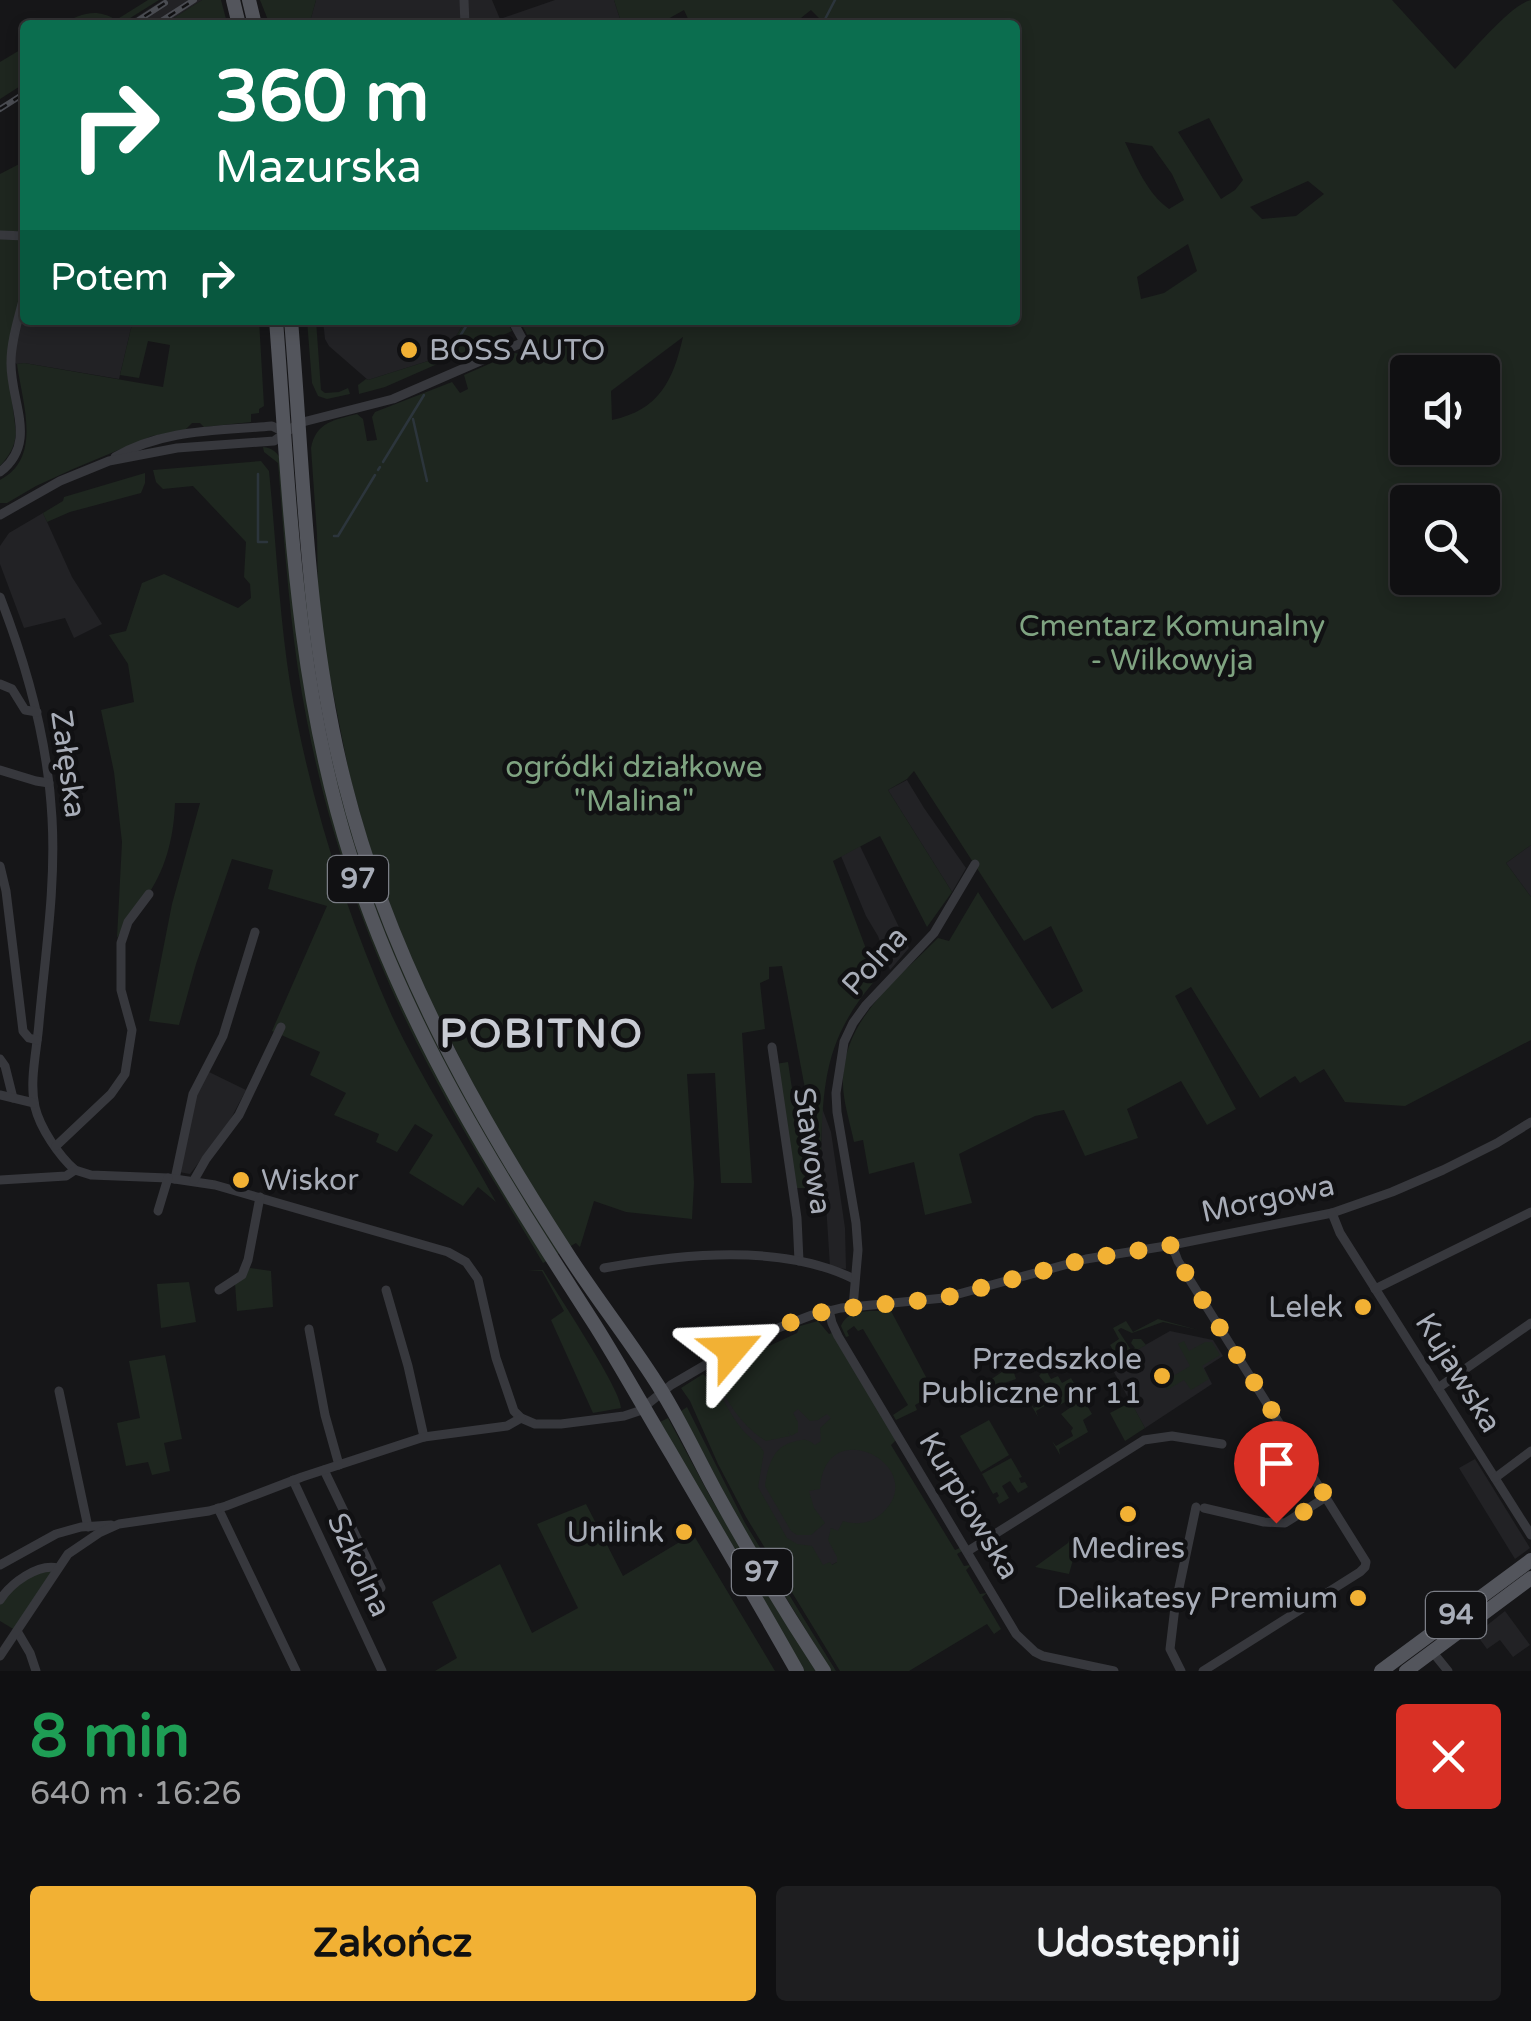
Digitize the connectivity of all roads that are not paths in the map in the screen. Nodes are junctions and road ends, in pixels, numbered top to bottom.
1 (20, 314) edge
2 (276, 325) edge
3 (291, 325) edge
4 (515, 325) edge
5 (299, 423) junction
6 (284, 432) junction
7 (0, 472) edge
8 (0, 515) edge
9 (0, 597) edge
10 (5, 623) edge
11 (0, 684) edge
12 (38, 712) junction
13 (0, 770) edge
14 (49, 783) junction
15 (974, 864) dead end
16 (0, 866) edge
17 (149, 894) dead end
18 (255, 932) dead end
19 (281, 1027) dead end
20 (37, 1040) junction
21 (772, 1047) dead end
22 (0, 1059) edge
23 (0, 1096) edge
24 (13, 1098) junction
25 (34, 1103) junction
26 (1531, 1122) edge
27 (56, 1146) junction
28 (76, 1170) junction
29 (172, 1178) junction
30 (0, 1180) edge
31 (194, 1180) junction
32 (260, 1197) junction
33 (158, 1211) dead end
34 (1531, 1212) edge
35 (1332, 1213) junction
36 (1172, 1245) junction
37 (799, 1261) junction
38 (604, 1268) dead end
39 (854, 1279) junction
40 (1375, 1288) junction
41 (220, 1290) dead end
42 (386, 1290) dead end
43 (853, 1306) junction
44 (829, 1310) junction
45 (1531, 1323) edge
46 (309, 1330) dead end
47 (1438, 1388) junction
48 (59, 1391) dead end
49 (662, 1392) junction
50 (644, 1408) junction
51 (522, 1418) junction
52 (424, 1438) junction
53 (1222, 1444) dead end
54 (1531, 1451) edge
55 (339, 1465) junction
56 (324, 1470) junction
57 (1494, 1478) junction
58 (293, 1480) junction
59 (1326, 1497) junction
60 (218, 1508) junction
61 (119, 1524) junction
62 (88, 1527) junction
63 (1531, 1536) edge
64 (968, 1551) junction
65 (1531, 1560) edge
66 (0, 1565) edge
67 (58, 1568) junction
68 (1531, 1578) edge
69 (382, 1588) dead end
70 (0, 1600) edge
71 (17, 1631) junction
72 (1419, 1643) junction
73 (1433, 1652) junction
74 (0, 1656) edge
75 (36, 1671) edge
76 (296, 1671) edge
77 (382, 1671) edge
78 (797, 1671) edge
79 (824, 1671) edge
80 (1114, 1671) edge
81 (1181, 1671) edge
82 (1203, 1671) edge
83 (1381, 1671) edge
84 (1406, 1671) edge
85 (1448, 1671) edge

1 - 7 street
2 - 6 main road, 97
3 - 5 main road, 97
4 - 5 street
5 - 6 street
5 - 49 main road, 97
6 - 8 street
6 - 50 main road, 97
9 - 10 street, Załęska
10 - 12 street, Załęska
11 - 12 street
12 - 14 street, Załęska
13 - 14 street
14 - 20 street, Załęska
15 - 39 street, Polna
16 - 20 street
17 - 27 street
18 - 29 street
19 - 31 street
20 - 25 street, Załęska
21 - 37 street, Stawowa
22 - 24 street
23 - 24 street
24 - 25 street
25 - 27 street, Załęska
26 - 35 street, Morgowa
27 - 28 street, Załęska
28 - 29 street
28 - 30 street
29 - 31 street
29 - 33 street
31 - 32 street
32 - 41 street
32 - 51 street
34 - 40 street, Kujawska
35 - 36 street, Morgowa
35 - 40 street, Kujawska
36 - 43 street, Morgowa
36 - 59 street
37 - 38 street
37 - 39 street
39 - 43 street, Polna
40 - 47 street, Kujawska
42 - 52 street
43 - 44 street, Morgowa
44 - 49 street, Morgowa
44 - 64 street, Kurpiowska
45 - 47 street
46 - 55 street
47 - 57 street, Kujawska
48 - 62 street
49 - 50 street, Morgowa
49 - 79 main road, 97
50 - 51 street
50 - 78 main road, 97
51 - 52 street
52 - 55 street
53 - 64 street
54 - 57 street
55 - 56 street
56 - 58 street
56 - 69 street
57 - 63 street, Kujawska
58 - 60 street
58 - 77 street, Szkolna
59 - 81 street
59 - 82 street
60 - 61 street
60 - 76 street
61 - 62 street
61 - 67 street
62 - 66 street
64 - 80 street, Kurpiowska
65 - 72 main road, 94
67 - 70 street
67 - 71 street
68 - 73 main road, 94
71 - 74 street
71 - 75 street
72 - 73 street
72 - 83 main road, 94
73 - 84 main road, 94
73 - 85 street

